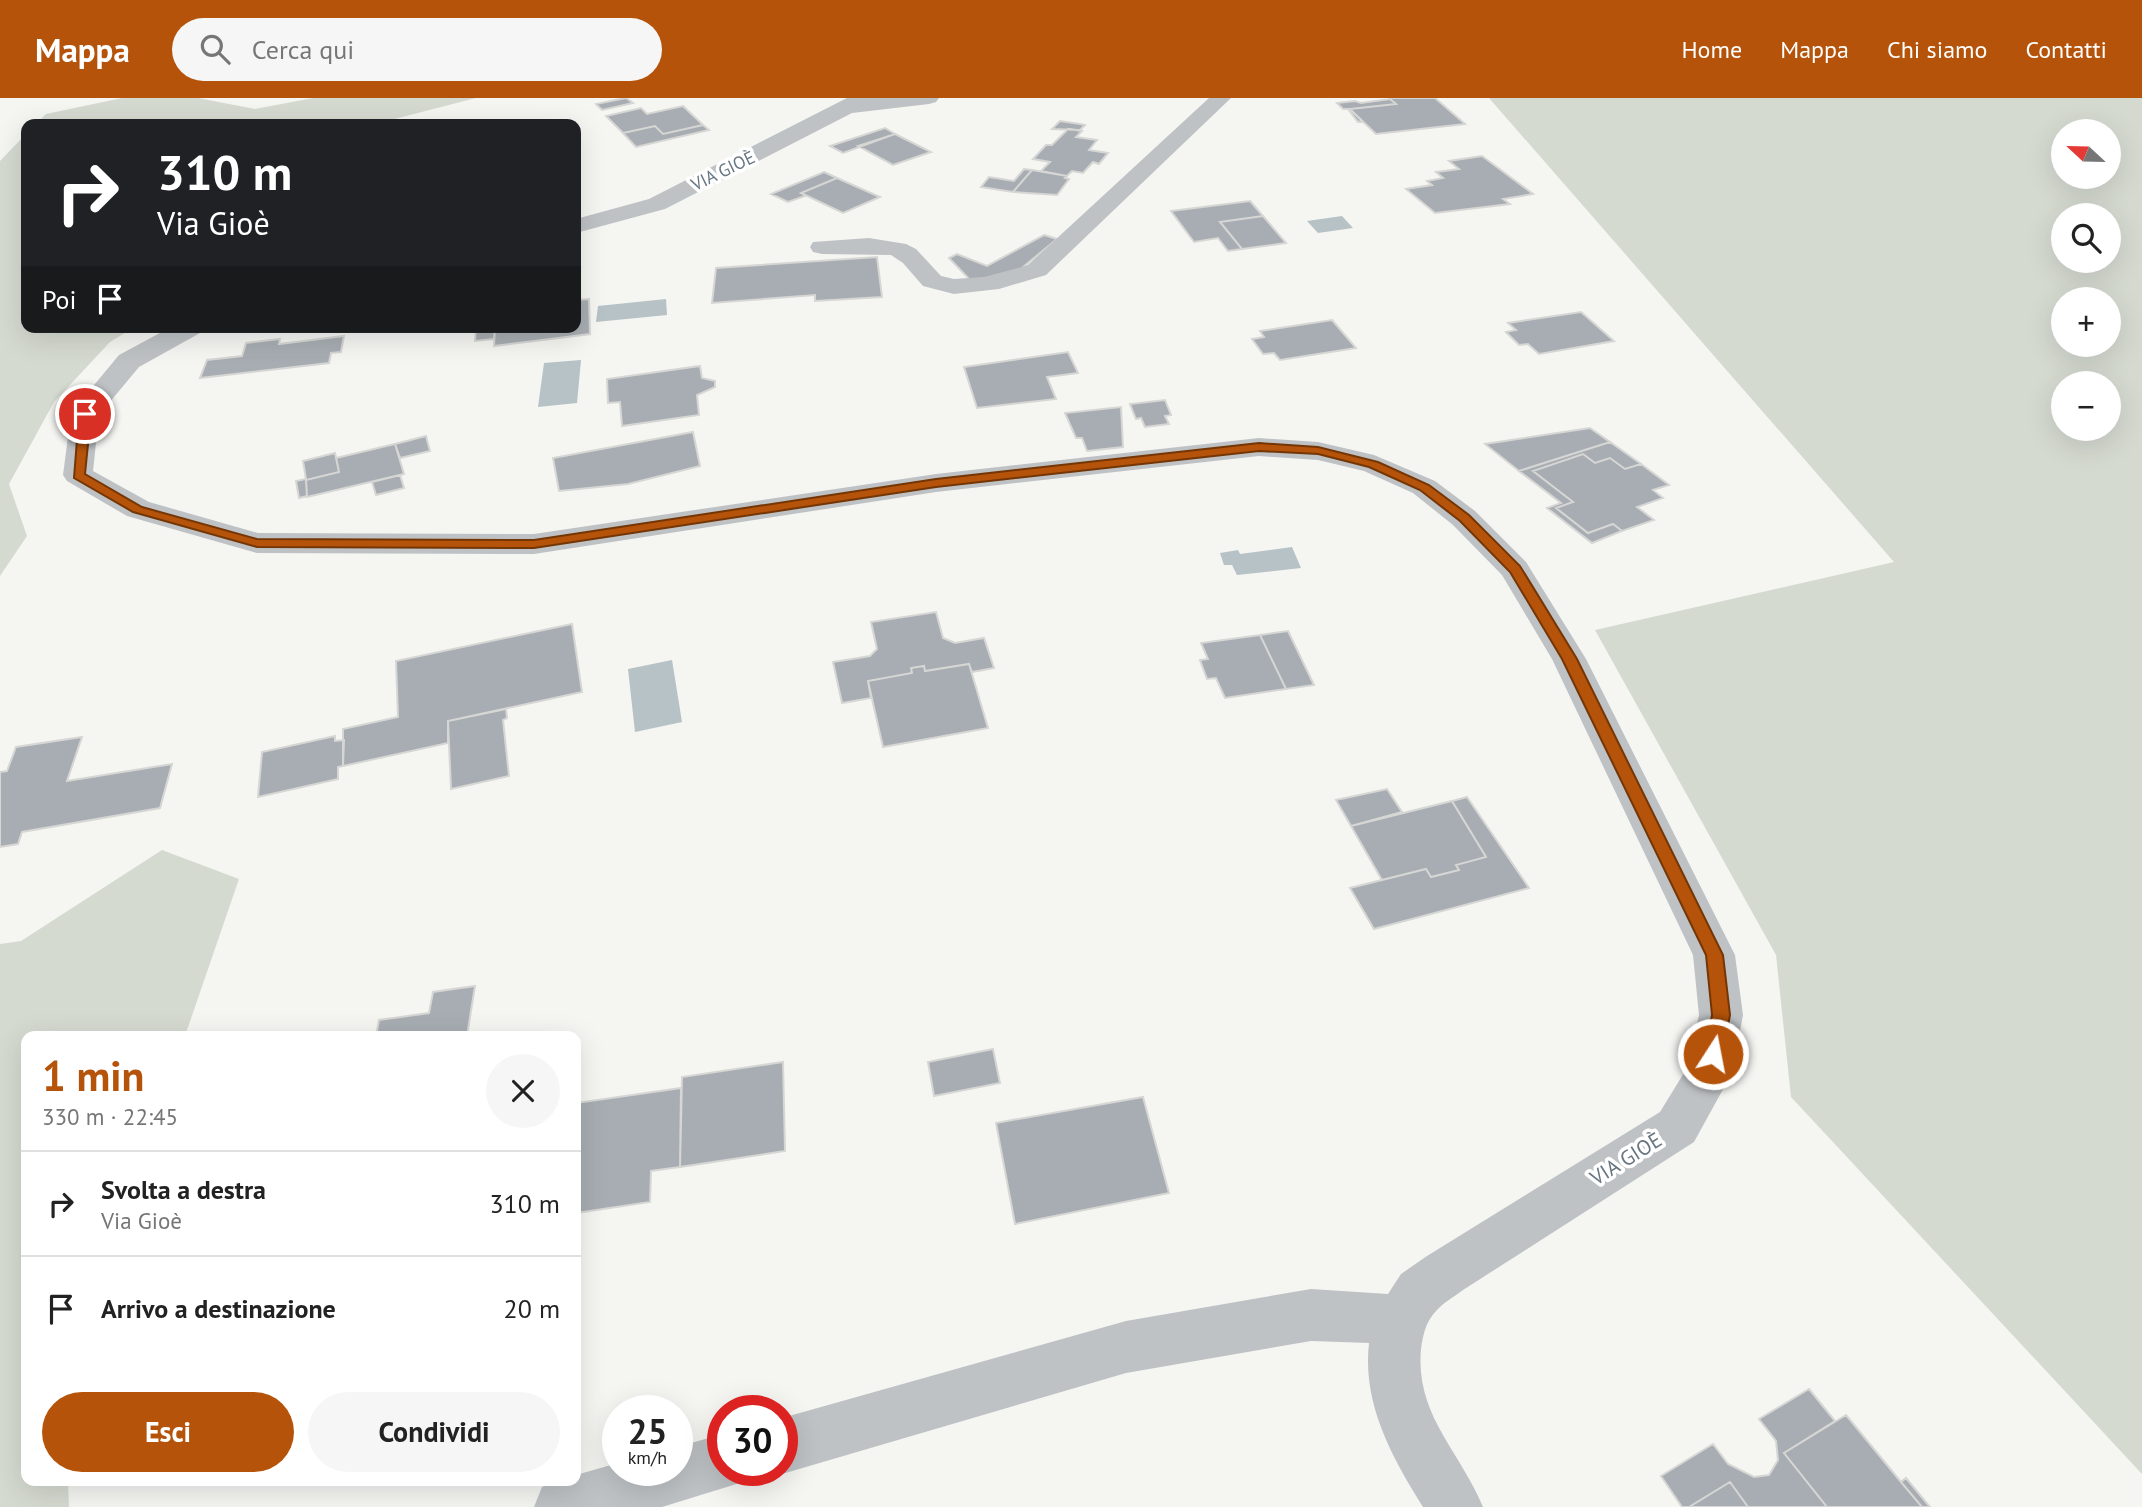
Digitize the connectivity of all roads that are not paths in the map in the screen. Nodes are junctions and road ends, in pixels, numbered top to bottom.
1 (929, 98) edge
2 (1221, 98) edge
3 (855, 102) edge
4 (581, 225) edge
5 (821, 247) dead end
6 (180, 333) edge
7 (1400, 1321) junction
8 (798, 1441) edge
9 (707, 1466) edge
10 (562, 1507) edge
11 (1455, 1507) edge

1 - 3 street
2 - 5 street
3 - 4 street, VIA GIOÈ
6 - 7 street, VIA GIOÈ
7 - 8 street
7 - 11 street, VIA GIOÈ
9 - 10 street

